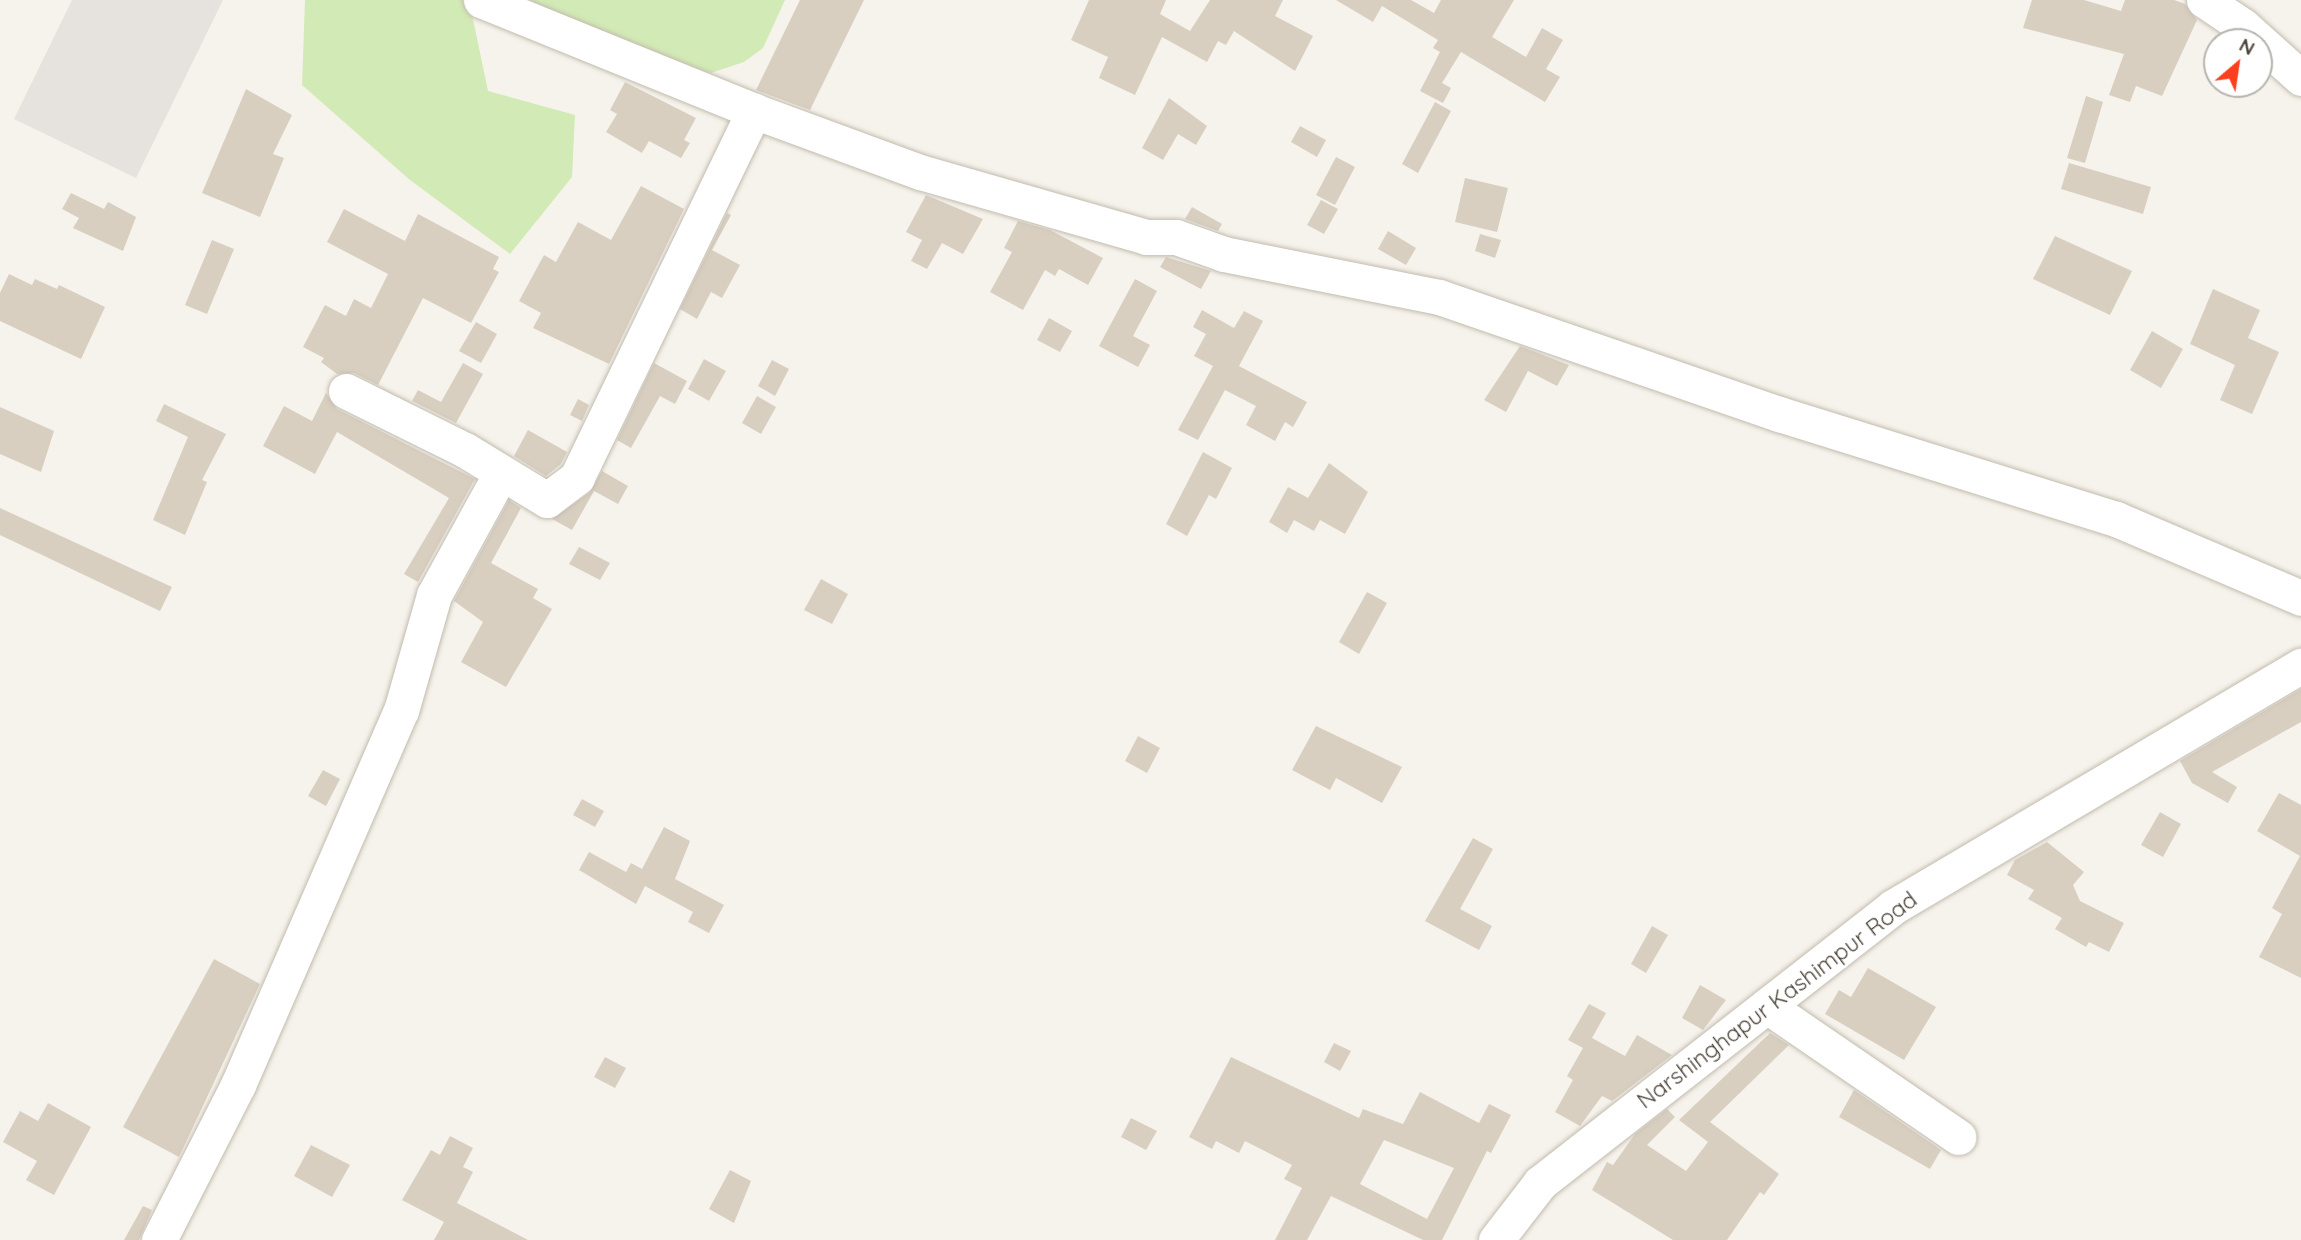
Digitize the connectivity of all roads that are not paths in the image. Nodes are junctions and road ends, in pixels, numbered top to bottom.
1 (481, 0) edge
2 (2204, 0) edge
3 (2301, 78) edge
4 (754, 111) junction
5 (346, 391) dead end
6 (501, 473) junction
7 (2301, 598) edge
8 (2301, 666) edge
9 (1766, 1006) junction
10 (1958, 1137) dead end
11 (159, 1240) edge
12 (1496, 1240) edge

1 - 4 street
2 - 3 street
4 - 6 street
4 - 7 street
5 - 6 street
6 - 11 street
8 - 9 street, Narshinghapur Kashimpur Road
9 - 10 street
9 - 12 street, Narshinghapur Kashimpur Road

